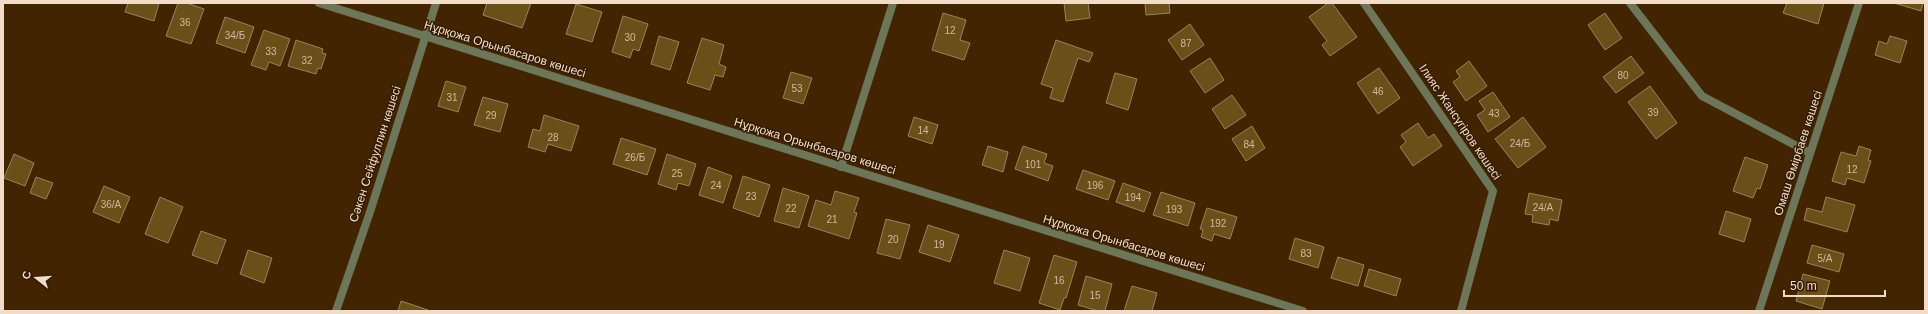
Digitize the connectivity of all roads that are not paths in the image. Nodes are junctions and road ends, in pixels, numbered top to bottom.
1 (319, 3) edge
2 (436, 3) edge
3 (894, 3) edge
4 (1364, 3) edge
5 (1630, 3) edge
6 (1859, 3) edge
7 (426, 37) junction
8 (1810, 153) junction
9 (841, 167) junction
10 (336, 311) edge
11 (1303, 311) edge
12 (1461, 311) edge
13 (1759, 311) edge

1 - 7 street, Нұрқожа Орынбасаров көшесі
2 - 7 street, Сәкен Сейфуллин көшесі
3 - 9 street
4 - 12 street, Ілияс Жансүгіров көшесі
5 - 8 street
6 - 8 street, Омаш Өмірбаев көшесі
7 - 9 street, Нұрқожа Орынбасаров көшесі
7 - 10 street, Сәкен Сейфуллин көшесі
8 - 13 street, Омаш Өмірбаев көшесі
9 - 11 street, Нұрқожа Орынбасаров көшесі

